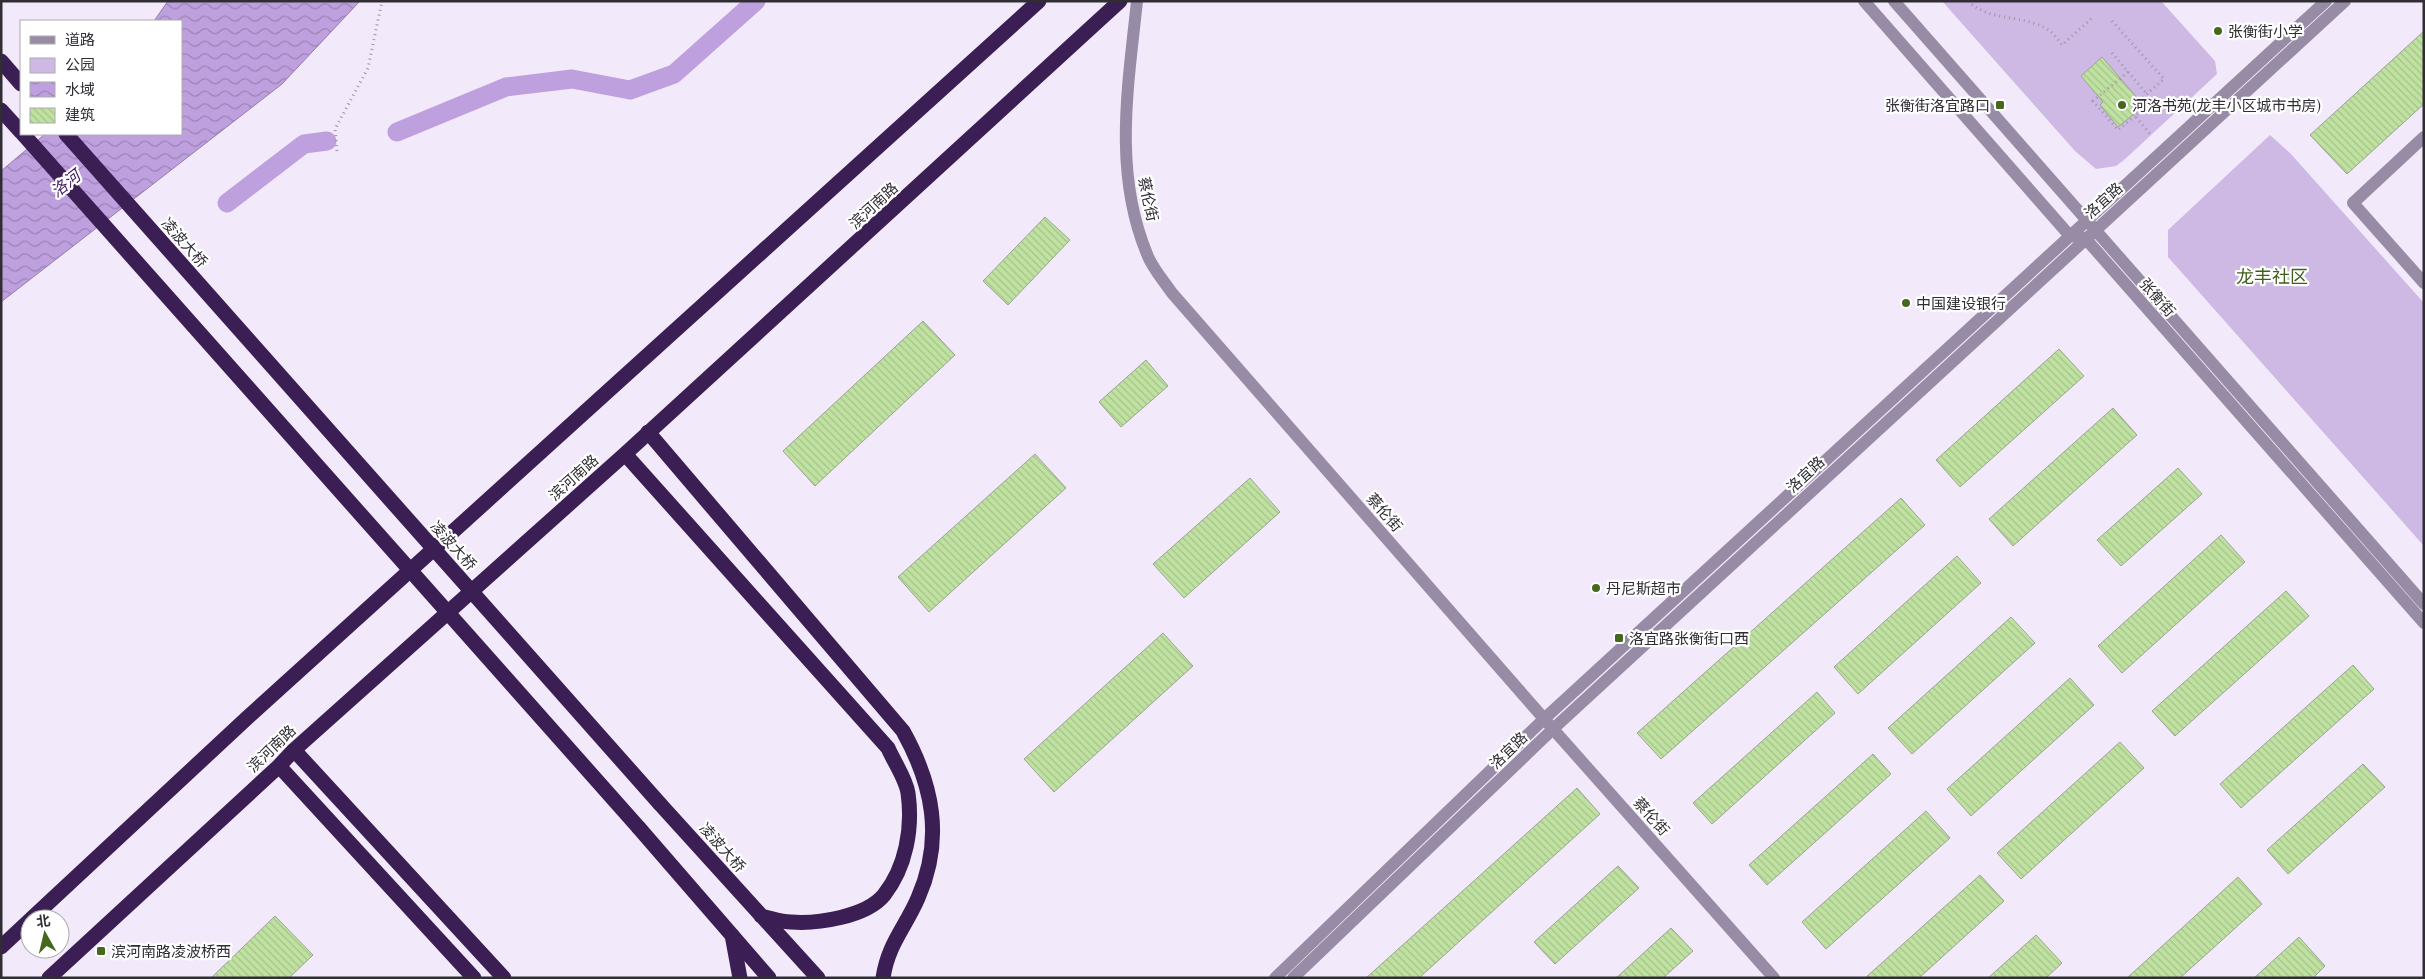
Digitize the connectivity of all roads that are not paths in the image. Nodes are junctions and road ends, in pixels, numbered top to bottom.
1 (1039, 1) edge
2 (1120, 1) edge
3 (1137, 1) edge
4 (1864, 1) edge
5 (1894, 1) edge
6 (2326, 1) edge
7 (2345, 1) edge
8 (1, 61) edge
9 (20, 83) edge
10 (1, 110) edge
11 (20, 131) edge
12 (24, 135) edge
13 (67, 135) edge
14 (2424, 137) edge
15 (2086, 220) junction
16 (2090, 234) junction
17 (2070, 236) junction
18 (2424, 283) edge
19 (648, 432) junction
20 (625, 454) junction
21 (2424, 604) edge
22 (2424, 622) edge
23 (1548, 724) junction
24 (294, 750) junction
25 (279, 766) junction
26 (43, 909) edge
27 (761, 916) junction
28 (20, 930) edge
29 (732, 934) junction
30 (1, 947) edge
31 (49, 978) edge
32 (474, 978) edge
33 (504, 978) edge
34 (740, 978) edge
35 (770, 978) edge
36 (818, 978) edge
37 (883, 978) edge
38 (1275, 978) edge
39 (1293, 978) edge
40 (1774, 978) edge

1 - 26 highway
2 - 19 highway, 滨河南路
3 - 23 street, 蔡伦街
4 - 17 street
5 - 15 street, 张衡街
6 - 15 street, 洛宜路
7 - 16 street, 洛宜路
8 - 9 highway
10 - 11 highway
12 - 29 highway, bridge
13 - 27 highway, 凌波大桥, bridge
14 - 18 street
15 - 16 street, 张衡街
15 - 17 street, 洛宜路
16 - 17 street
16 - 21 street, 张衡街
16 - 22 street, 张衡街
16 - 23 street, 洛宜路
17 - 23 street, 洛宜路
19 - 20 highway, 滨河南路
19 - 37 highway
20 - 24 highway, 滨河南路
20 - 27 highway
23 - 38 street, 洛宜路
23 - 39 street, 洛宜路
23 - 40 street, 蔡伦街
24 - 25 highway, 滨河南路
24 - 33 highway
25 - 31 highway, 滨河南路
25 - 32 highway
27 - 36 highway, 凌波大桥
28 - 30 highway
29 - 34 highway
29 - 35 highway

